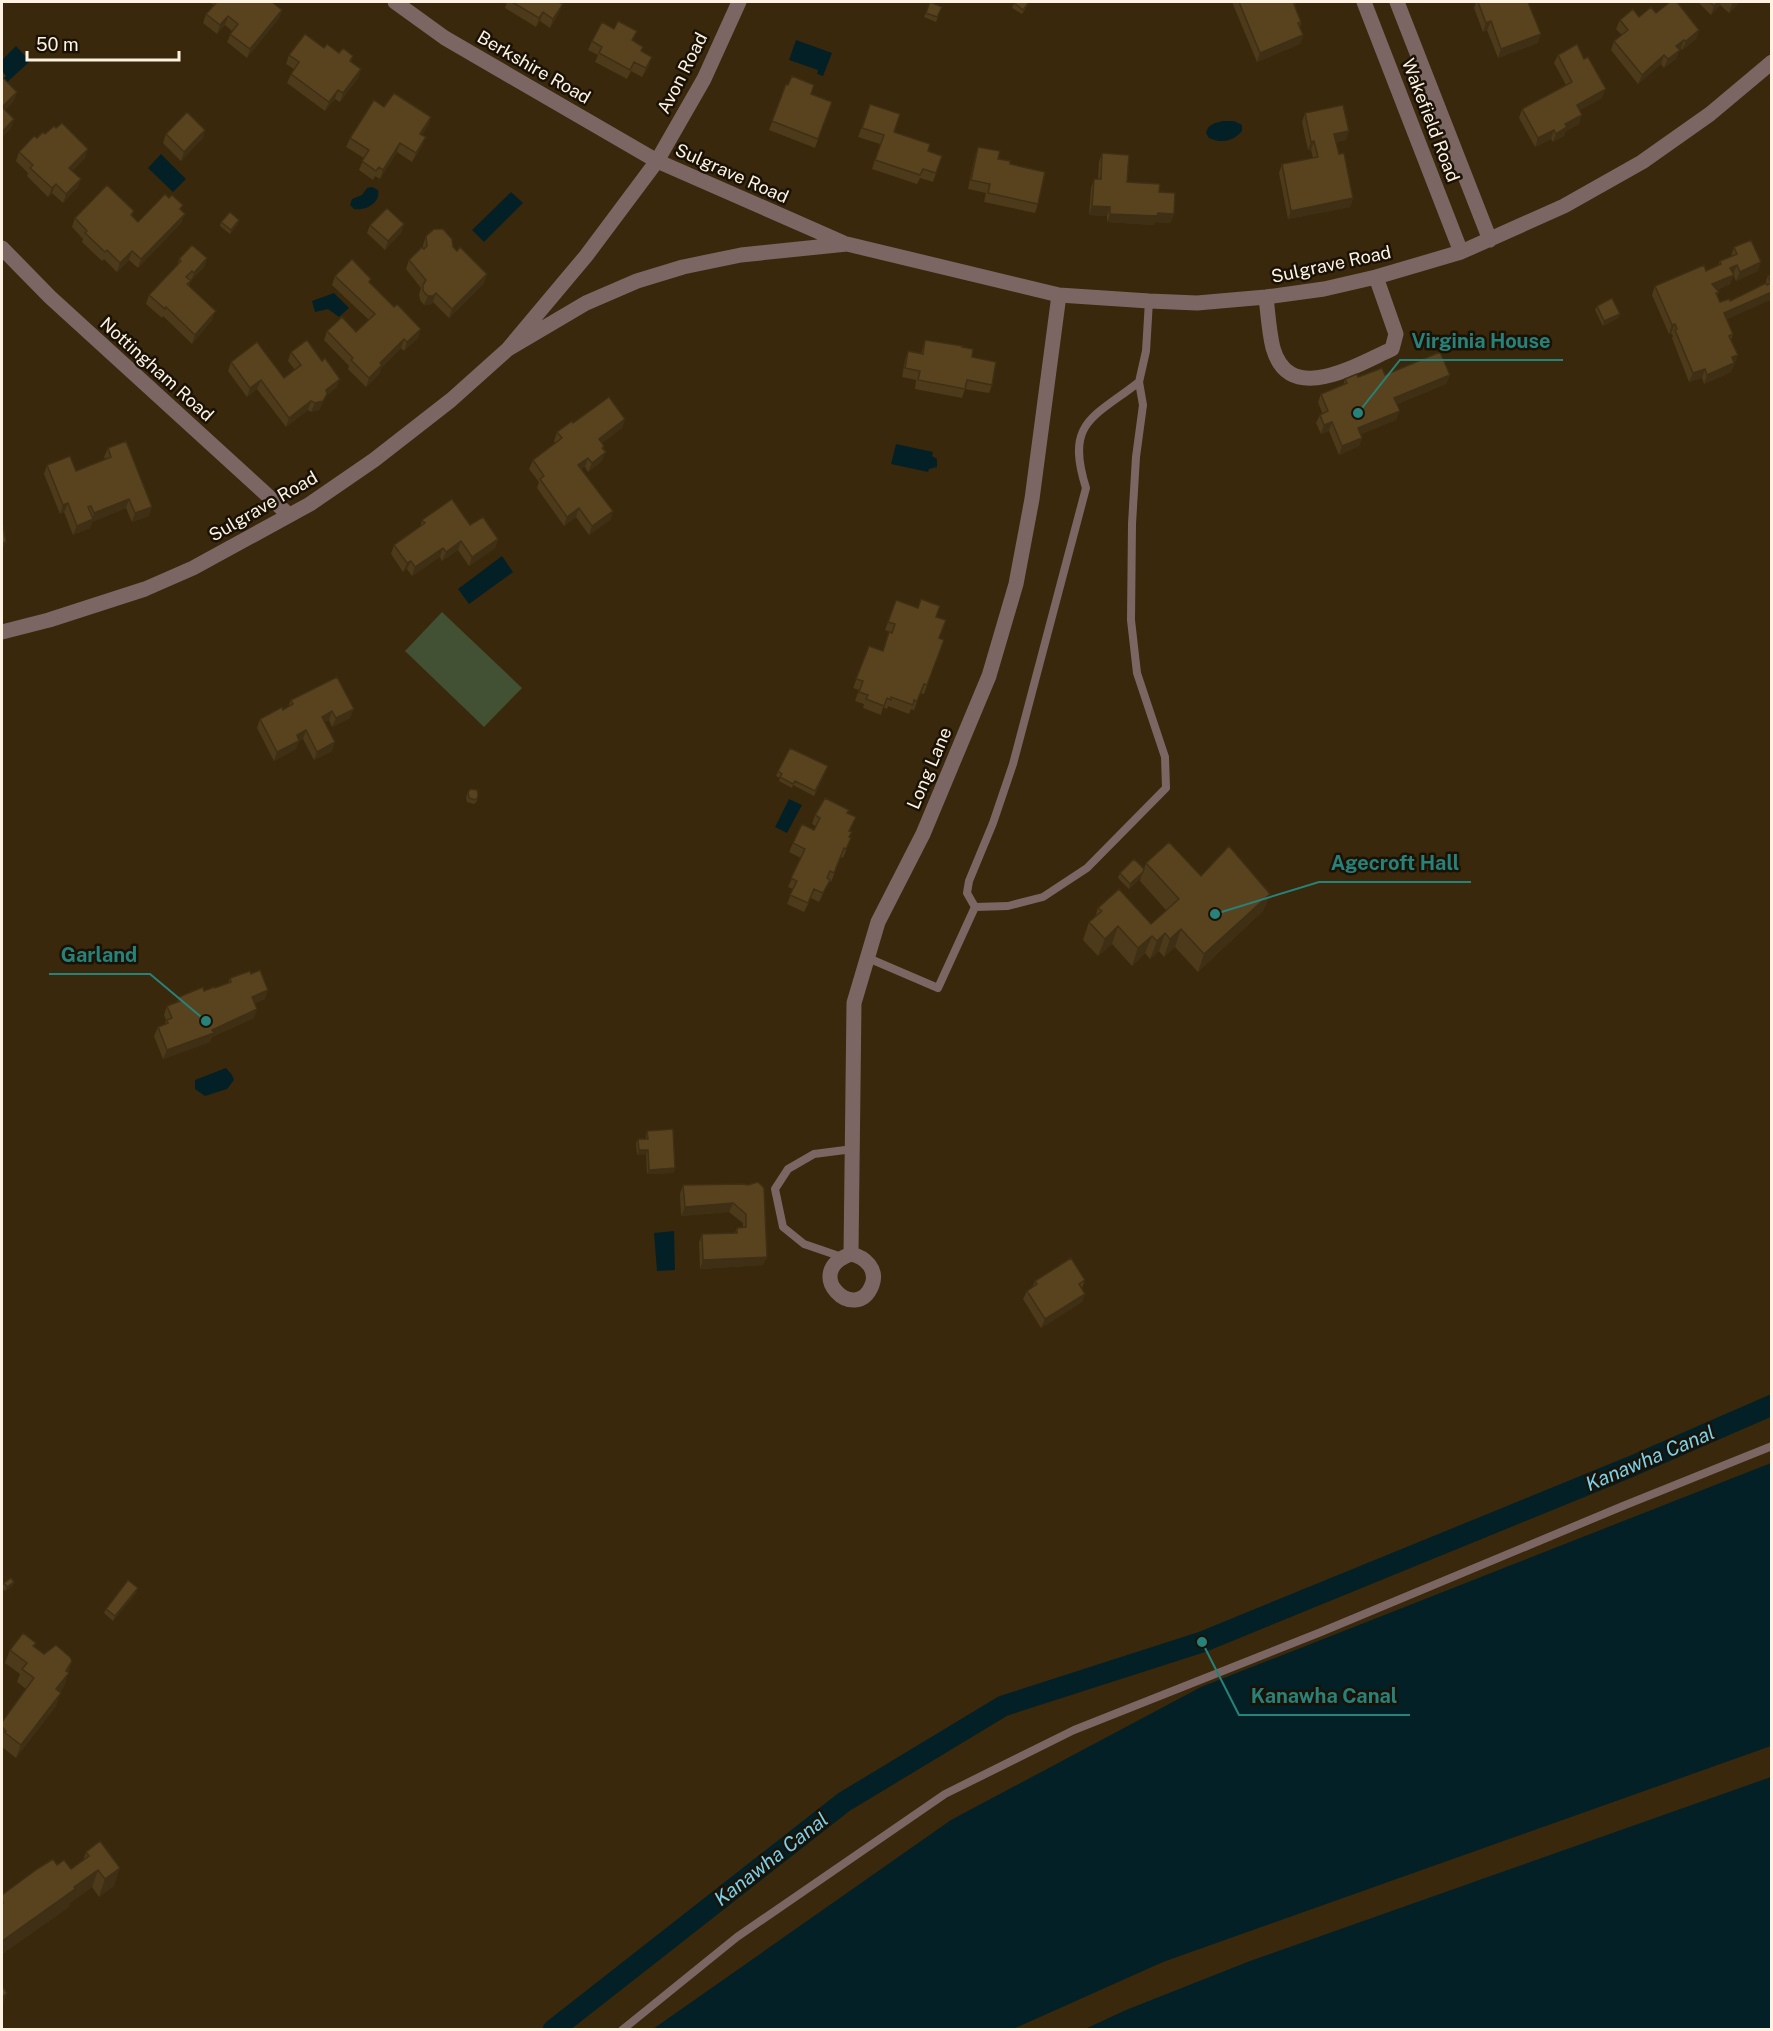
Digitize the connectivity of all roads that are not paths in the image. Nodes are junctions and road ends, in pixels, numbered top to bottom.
1 (395, 2) edge
2 (739, 2) edge
3 (1365, 2) edge
4 (1397, 2) edge
5 (1772, 62) edge
6 (657, 161) junction
7 (1490, 240) junction
8 (847, 244) junction
9 (2, 248) edge
10 (1461, 252) junction
11 (1376, 277) junction
12 (1059, 295) junction
13 (1266, 297) junction
14 (1149, 302) junction
15 (508, 349) junction
16 (1139, 382) junction
17 (289, 515) junction
18 (2, 632) edge
19 (975, 907) junction
20 (868, 958) junction
21 (853, 1149) junction
22 (846, 1256) joint
23 (1772, 1446) edge
24 (622, 2030) edge

1 - 6 street, Berkshire Road
2 - 6 street, Avon Road
3 - 10 street, Wakefield Road
4 - 7 street, Wakefield Road
5 - 7 street, Sulgrave Road
6 - 8 street, Sulgrave Road
6 - 15 street, Sulgrave Road
7 - 10 street, Sulgrave Road
8 - 12 street, Sulgrave Road
8 - 15 street, Sulgrave Road
9 - 17 street, Nottingham Road
10 - 11 street, Sulgrave Road
11 - 13 street, Sulgrave Road
11 - 13 street
12 - 14 street, Sulgrave Road
12 - 20 street, Long Lane
13 - 14 street, Sulgrave Road
14 - 16 lane
15 - 17 street, Sulgrave Road
16 - 19 lane
16 - 19 lane
17 - 18 street, Sulgrave Road
19 - 20 lane
20 - 21 street, Long Lane
21 - 22 street, Long Lane
21 - 22 lane
23 - 24 lane

